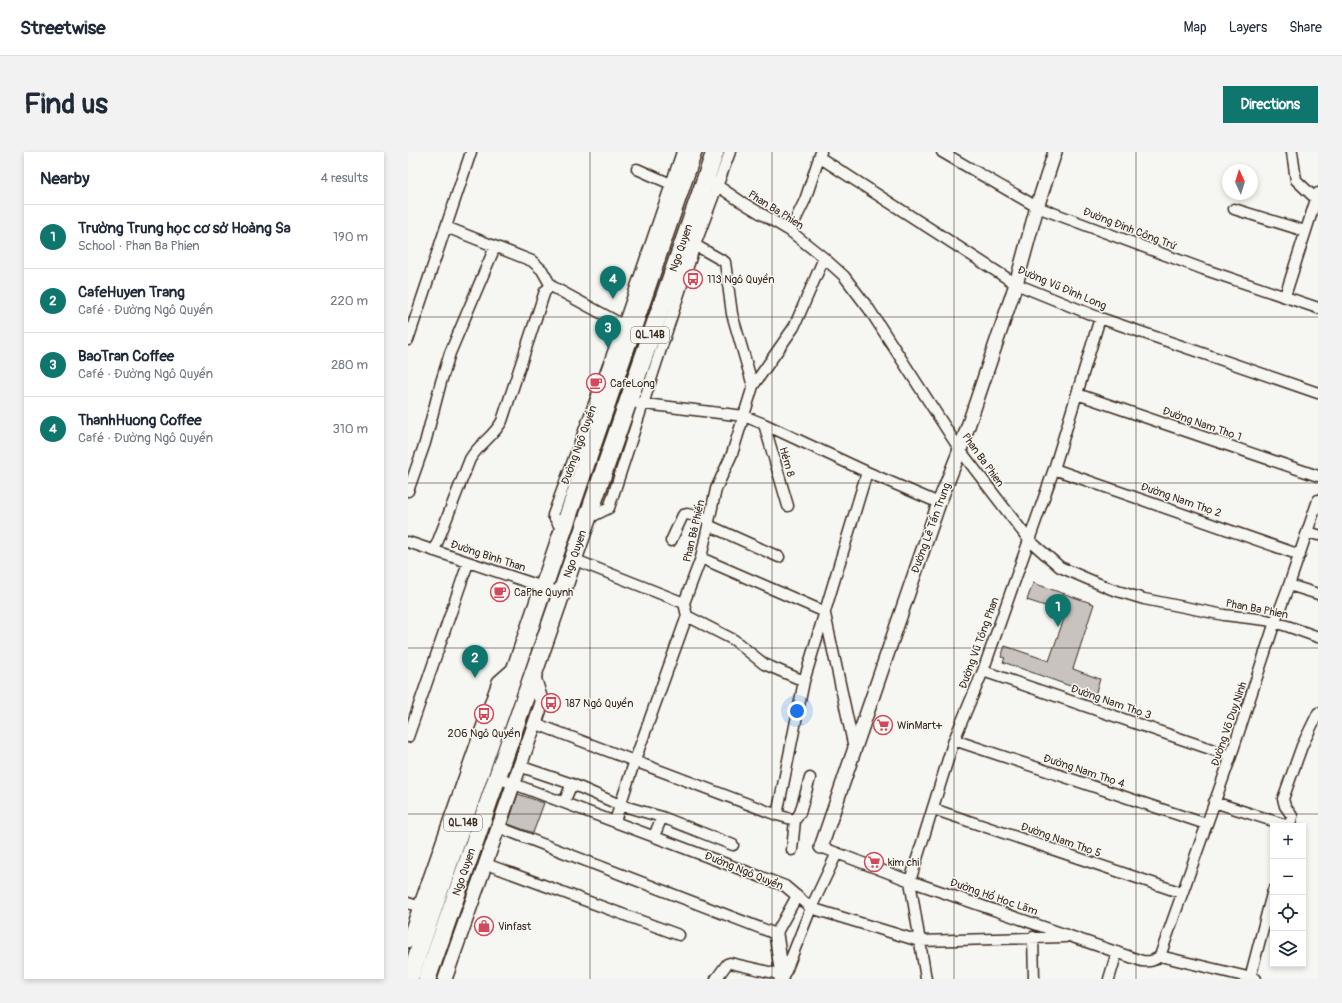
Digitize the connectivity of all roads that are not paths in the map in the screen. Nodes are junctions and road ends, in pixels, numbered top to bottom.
1 (471, 152) edge
2 (682, 152) edge
3 (693, 152) edge
4 (715, 152) edge
5 (730, 152) edge
6 (942, 152) edge
7 (1055, 152) edge
8 (1292, 152) edge
9 (820, 155) edge
10 (637, 169) dead end
11 (711, 182) junction
12 (671, 184) junction
13 (1317, 196) edge
14 (1038, 207) junction
15 (1234, 209) dead end
16 (446, 227) junction
17 (790, 231) junction
18 (1305, 231) junction
19 (695, 244) junction
20 (496, 247) junction
21 (824, 258) junction
22 (1016, 284) junction
23 (551, 286) junction
24 (1285, 296) junction
25 (1318, 308) edge
26 (1100, 318) junction
27 (623, 325) junction
28 (408, 340) edge
29 (753, 386) junction
30 (1318, 393) edge
31 (1077, 394) junction
32 (635, 402) junction
33 (744, 416) junction
34 (764, 424) junction
35 (960, 450) junction
36 (1054, 468) junction
37 (867, 472) junction
38 (1318, 476) edge
39 (408, 491) edge
40 (1318, 500) edge
41 (939, 503) junction
42 (788, 506) dead end
43 (709, 522) junction
44 (563, 532) junction
45 (1307, 532) junction
46 (1318, 535) edge
47 (671, 540) dead end
48 (1029, 540) junction
49 (409, 545) edge
50 (434, 551) junction
51 (1300, 555) junction
52 (779, 557) dead end
53 (701, 558) junction
54 (573, 559) junction
55 (468, 563) junction
56 (1289, 585) junction
57 (544, 587) junction
58 (561, 593) junction
59 (1318, 594) edge
60 (684, 603) junction
61 (825, 612) junction
62 (687, 616) junction
63 (1275, 622) junction
64 (1318, 637) edge
65 (517, 666) junction
66 (983, 671) junction
67 (533, 674) junction
68 (804, 681) junction
69 (1318, 713) edge
70 (534, 723) junction
71 (408, 737) edge
72 (954, 740) junction
73 (854, 748) junction
74 (1231, 756) junction
75 (635, 760) junction
76 (519, 766) junction
77 (810, 778) dead end
78 (505, 780) junction
79 (572, 784) junction
80 (564, 802) junction
81 (1214, 802) junction
82 (620, 805) junction
83 (933, 809) junction
84 (777, 815) junction
85 (662, 817) junction
86 (795, 820) junction
87 (615, 821) junction
88 (1280, 823) edge
89 (1290, 823) edge
90 (1206, 824) junction
91 (498, 827) junction
92 (654, 836) junction
93 (733, 844) dead end
94 (821, 847) joint
95 (792, 850) dead end
96 (837, 853) junction
97 (486, 864) junction
98 (910, 881) junction
99 (1182, 893) junction
100 (1272, 895) edge
101 (797, 896) junction
102 (414, 905) edge
103 (811, 908) junction
104 (776, 934) junction
105 (678, 935) dead end
106 (1071, 936) junction
107 (1033, 937) junction
108 (408, 941) edge
109 (919, 941) junction
110 (1117, 952) junction
111 (1160, 956) junction
112 (781, 977) edge
113 (1253, 978) edge
114 (409, 979) edge
115 (426, 979) edge
116 (445, 979) edge
117 (716, 979) edge
118 (926, 979) edge
119 (1034, 979) edge
120 (1109, 979) edge

1 - 16 street
2 - 12 street, Đường Ngô Quyền
3 - 44 highway, Ngo Quyen / QL.14B
4 - 11 highway, Ngo Quyen / QL.14B
5 - 11 street
6 - 14 street, Đường Đinh Công Trứ
7 - 14 street, Đường Lê Tấn Trung
8 - 13 street
9 - 17 street
9 - 22 street, Đường Vũ Đình Long
10 - 12 street
11 - 17 street, Phan Ba Phien
11 - 19 street
11 - 32 highway, Ngo Quyen / QL.14B
12 - 27 street, Đường Ngô Quyền
13 - 18 street
14 - 22 street, Đường Lê Tấn Trung
14 - 24 street, Đường Đinh Công Trứ
15 - 18 street
16 - 20 street
16 - 28 street
17 - 21 street, Phan Ba Phien
18 - 24 street
19 - 29 street
19 - 32 street
20 - 23 street
20 - 39 street
21 - 29 street, Phan Bá Phiến
21 - 35 street, Phan Ba Phien
22 - 26 street, Đường Vũ Đình Long
22 - 35 street, Đường Lê Tấn Trung
23 - 27 street
23 - 50 street
24 - 25 street, Đường Đinh Công Trứ
26 - 30 street, Đường Vũ Đình Long
26 - 31 street, Đường Vũ Tông Phan
27 - 44 street, Đường Ngô Quyền
29 - 33 street, Phan Bá Phiến
31 - 36 street, Đường Vũ Tông Phan
31 - 38 street, Đường Nam Thọ 1
32 - 33 street
32 - 54 highway, Ngo Quyen / QL.14B
33 - 34 street
33 - 43 street, Phan Bá Phiến
34 - 37 street
34 - 42 street, Hẻm 8
35 - 41 street, Đường Lê Tấn Trung
35 - 48 street, Phan Ba Phien
36 - 48 street, Đường Vũ Tông Phan
36 - 51 street, Đường Nam Thọ 2
37 - 41 street
37 - 61 street
40 - 45 street, Đường Võ Duy Ninh
41 - 73 street, Đường Lê Tấn Trung
43 - 47 street
43 - 52 street
43 - 53 street, Phan Bá Phiến
44 - 57 highway, Ngo Quyen / QL.14B
45 - 46 street
45 - 51 street, Đường Võ Duy Ninh
48 - 63 street, Phan Ba Phien
48 - 66 street, Đường Vũ Tông Phan
49 - 50 street, Đường Bình Than
50 - 55 street, Đường Bình Than
51 - 56 street, Đường Võ Duy Ninh
53 - 60 street, Phan Bá Phiến
53 - 61 street
54 - 58 highway, Ngo Quyen / QL.14B
54 - 60 street
55 - 57 street, Đường Bình Than
55 - 71 street
56 - 59 street
56 - 63 street, Đường Võ Duy Ninh
57 - 58 street, Đường Bình Than
57 - 65 highway, Ngo Quyen / QL.14B
58 - 67 highway, Ngo Quyen / QL.14B
60 - 62 street
61 - 68 street
61 - 73 street
62 - 68 street
62 - 75 street
63 - 64 street, Phan Ba Phien
63 - 74 street, Đường Võ Duy Ninh
65 - 102 street
65 - 114 highway, Ngo Quyen / QL.14B
66 - 72 street, Đường Vũ Tông Phan
66 - 74 street, Đường Nam Thọ 3
67 - 70 street
67 - 78 highway, Ngo Quyen / QL.14B
68 - 84 street
69 - 89 street
70 - 75 street
70 - 76 street
72 - 83 street, Đường Vũ Tông Phan
72 - 90 street, Đường Nam Thọ 4
73 - 94 street, Đường Lê Tấn Trung
74 - 81 street, Đường Võ Duy Ninh
75 - 82 street
75 - 84 street
76 - 78 street
76 - 79 street
77 - 86 street
78 - 80 street, Đường Ngô Quyền
78 - 91 street
78 - 115 highway, Ngo Quyen / QL.14B
79 - 80 street
79 - 82 street
80 - 87 street, Đường Ngô Quyền
81 - 88 street
81 - 90 street, Đường Võ Duy Ninh
82 - 85 street
82 - 87 street
83 - 98 street, Đường Vũ Tông Phan
83 - 99 street, Đường Nam Thọ 5
84 - 86 street
85 - 92 street
85 - 93 street
86 - 95 street
87 - 92 street, Đường Ngô Quyền
90 - 99 street, Đường Võ Duy Ninh
91 - 97 street
91 - 104 street
92 - 101 street, Đường Ngô Quyền
94 - 96 street, Đường Hồ Học Lãm
96 - 98 street, Đường Hồ Học Lãm
96 - 103 street
97 - 105 street
97 - 116 street
98 - 106 street, Đường Hồ Học Lãm
98 - 109 street, Đường Vũ Tông Phan
99 - 111 street, Đường Võ Duy Ninh
100 - 113 street
101 - 103 street, Đường Ngô Quyền
101 - 104 street
102 - 108 street
103 - 109 street, Đường Ngô Quyền
103 - 112 street
104 - 112 street
106 - 107 street, Đường Ngô Quyền
106 - 110 street, Đường Hồ Học Lãm
107 - 109 street, Đường Ngô Quyền
107 - 119 street
109 - 118 street, Đường Vũ Tông Phan
110 - 111 street, Đường Hồ Học Lãm
110 - 120 street
111 - 113 street
112 - 117 street

